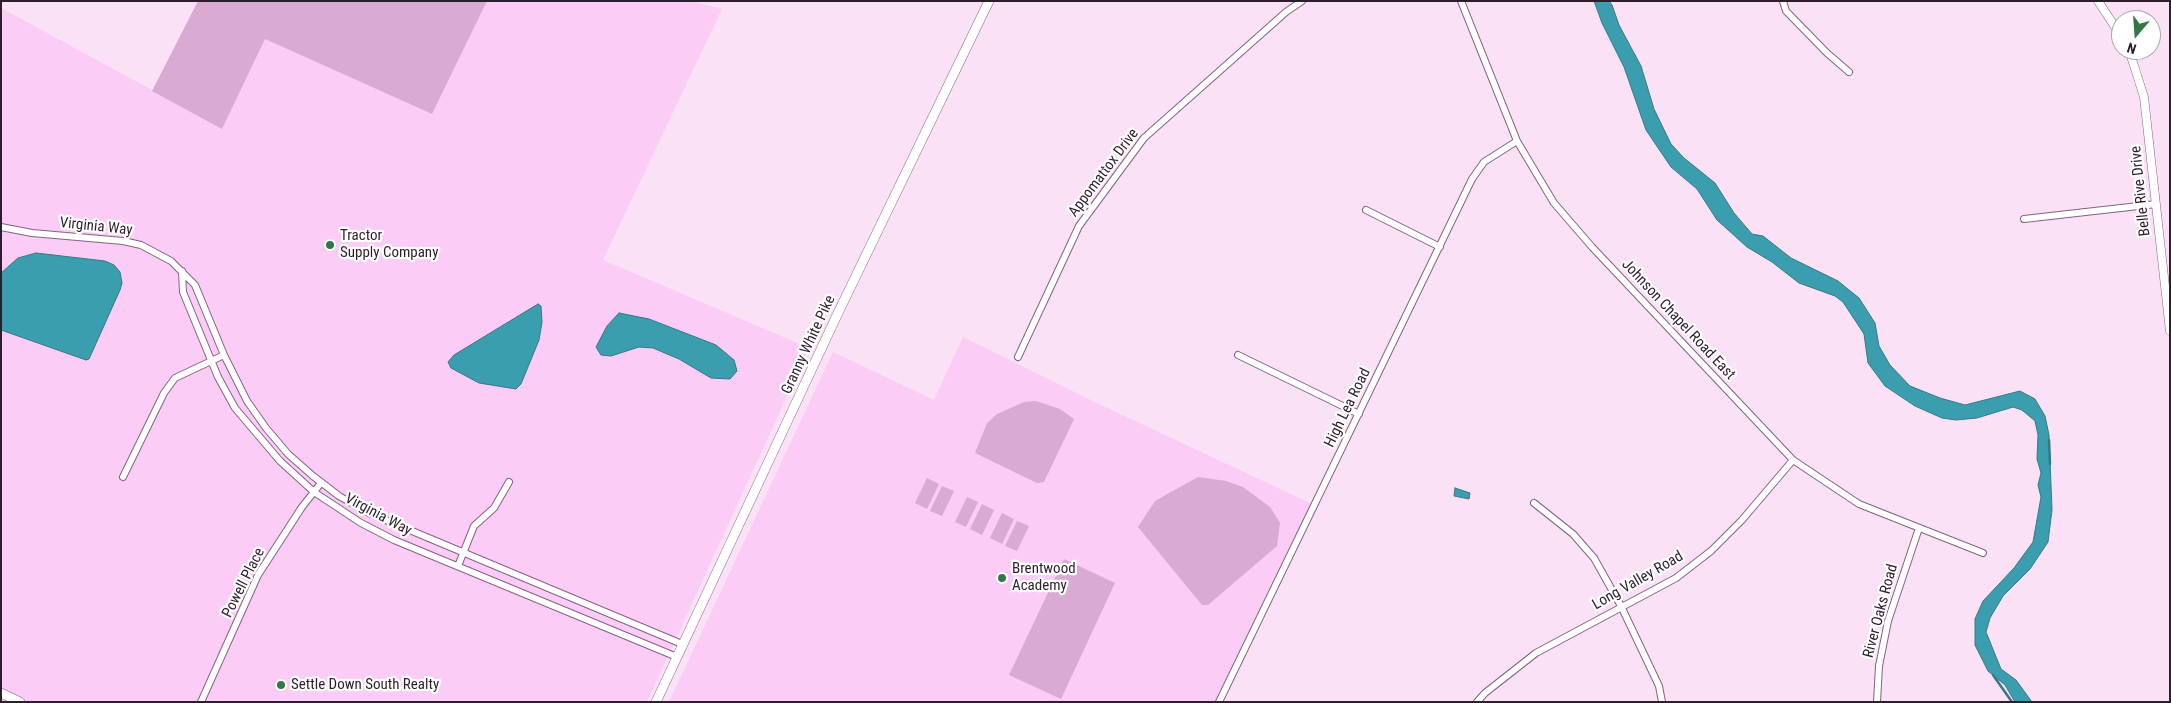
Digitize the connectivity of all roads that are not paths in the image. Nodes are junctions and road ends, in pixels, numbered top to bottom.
1 (990, 1) edge
2 (1302, 1) edge
3 (1461, 1) edge
4 (1783, 1) edge
5 (2098, 1) edge
6 (2111, 21) edge
7 (2132, 60) edge
8 (1849, 72) dead end
9 (1516, 142) junction
10 (2156, 204) junction
11 (1366, 210) dead end
12 (2024, 219) dead end
13 (1, 226) edge
14 (1440, 247) junction
15 (182, 271) junction
16 (2170, 330) edge
17 (224, 355) junction
18 (1238, 355) dead end
19 (1018, 357) dead end
20 (211, 361) junction
21 (1359, 414) junction
22 (1793, 460) junction
23 (123, 477) dead end
24 (509, 482) dead end
25 (321, 483) junction
26 (314, 492) junction
27 (1534, 503) dead end
28 (1919, 528) junction
29 (463, 553) junction
30 (1983, 553) dead end
31 (458, 566) junction
32 (1621, 606) junction
33 (682, 644) junction
34 (677, 657) junction
35 (1, 693) edge
36 (20, 702) edge
37 (201, 702) edge
38 (656, 702) edge
39 (1219, 702) edge
40 (1477, 702) edge
41 (1662, 702) edge
42 (1877, 702) edge

1 - 33 main road, Granny White Pike
2 - 19 street, Appomattox Drive
3 - 9 street, Johnson Chapel Road East
4 - 8 street
5 - 6 street
7 - 10 street, Belle Rive Drive
9 - 14 street, High Lea Road
9 - 22 street, Johnson Chapel Road East
10 - 12 street
10 - 16 street, Belle Rive Drive
11 - 14 street
13 - 15 street, Virginia Way
14 - 21 street, High Lea Road
15 - 17 street, Virginia Way
15 - 20 street, Virginia Way
17 - 20 street
17 - 25 street, Virginia Way
18 - 21 street
20 - 23 street
20 - 26 street, Virginia Way
21 - 39 street, High Lea Road
22 - 28 street, Johnson Chapel Road East
22 - 32 street, Long Valley Road
24 - 29 street
25 - 26 street, Powell Place
25 - 29 street, Virginia Way
26 - 31 street, Virginia Way
26 - 37 street, Powell Place
27 - 32 street
28 - 30 street, Johnson Chapel Road East
28 - 42 street, River Oaks Road
29 - 31 street
29 - 33 street, Virginia Way
31 - 34 street, Virginia Way
32 - 40 street, Long Valley Road
32 - 41 street
33 - 34 main road, Granny White Pike
34 - 38 main road, Granny White Pike
35 - 36 main road

